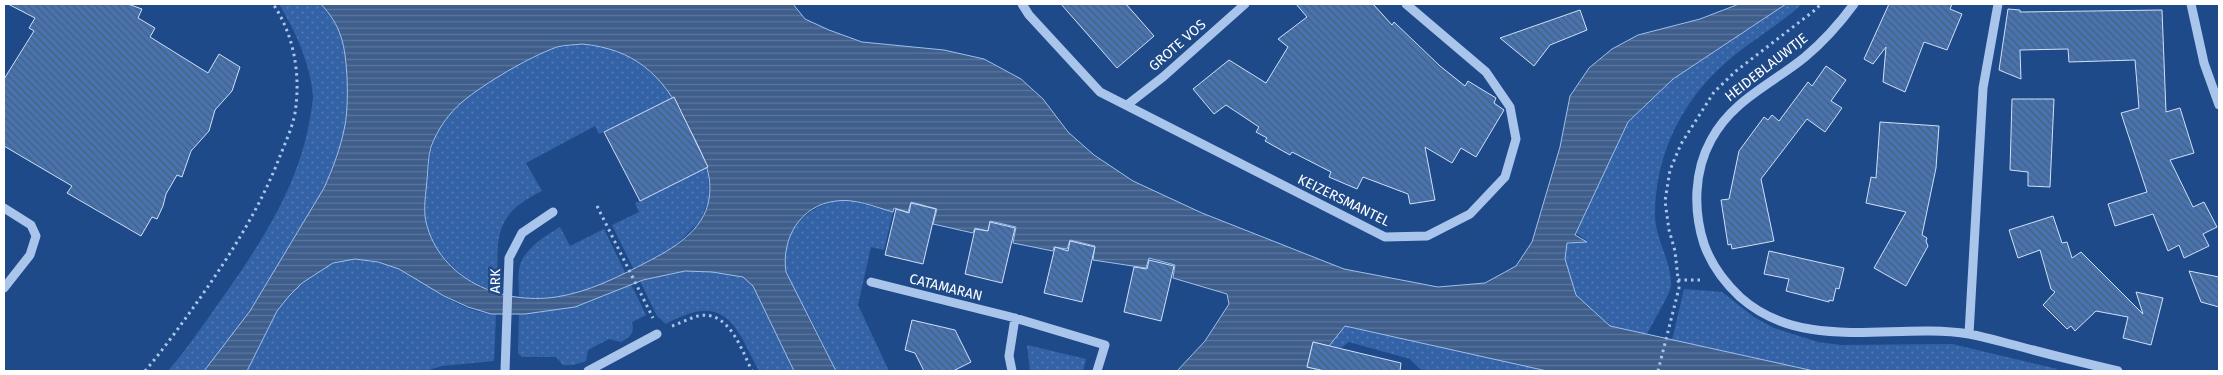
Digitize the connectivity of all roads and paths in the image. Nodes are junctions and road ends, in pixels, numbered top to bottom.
1 (273, 4) edge
2 (1022, 4) edge
3 (1245, 4) edge
4 (1406, 4) edge
5 (1854, 4) edge
6 (1998, 4) edge
7 (2191, 4) edge
8 (2219, 105) edge
9 (1127, 106) junction
10 (597, 206) dead end
11 (4, 208) edge
12 (553, 212) dead end
13 (871, 282) dead end
14 (4, 288) edge
15 (1679, 288) dead end
16 (647, 306) dead end
17 (1014, 318) junction
18 (657, 334) joint
19 (1969, 334) junction
20 (145, 371) edge
21 (505, 371) edge
22 (588, 371) edge
23 (752, 371) edge
24 (1012, 371) edge
25 (1097, 371) edge
26 (1658, 371) edge
27 (2118, 371) edge

1 - 20 path
2 - 9 street, KEIZERSMANTEL
3 - 9 street, GROTE VOS
4 - 9 street, KEIZERSMANTEL
5 - 19 street, HEIDEBLAUWTJE
6 - 19 street
7 - 8 street
10 - 16 path
11 - 14 street
12 - 21 street, ARK
13 - 17 street, CATAMARAN
15 - 26 path
17 - 24 street
17 - 25 street, CATAMARAN
18 - 22 street
18 - 23 path
19 - 27 street, HEIDEBLAUWTJE

